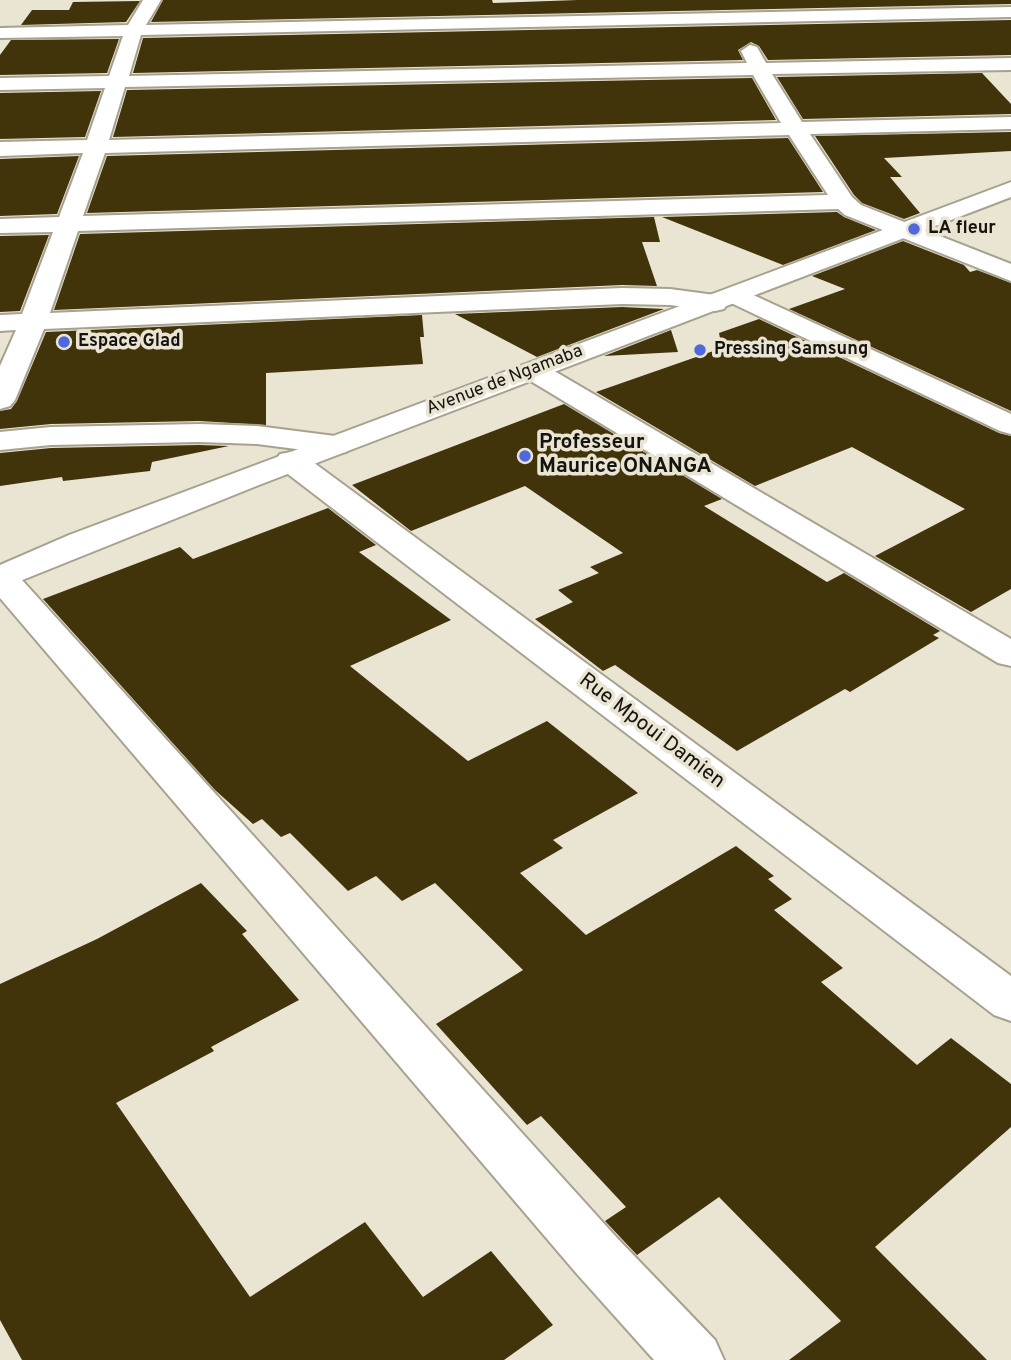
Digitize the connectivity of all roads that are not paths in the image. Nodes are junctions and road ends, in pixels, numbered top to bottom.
1 (152, 0) edge
2 (715, 0) edge
3 (1011, 12) edge
4 (729, 19) junction
5 (134, 29) junction
6 (0, 33) edge
7 (1011, 64) edge
8 (762, 70) junction
9 (117, 82) junction
10 (0, 84) edge
11 (1011, 123) edge
12 (797, 129) junction
13 (96, 147) junction
14 (0, 149) edge
15 (1011, 189) edge
16 (844, 202) junction
17 (66, 225) junction
18 (0, 226) edge
19 (903, 230) junction
20 (1011, 273) edge
21 (725, 299) junction
22 (33, 322) junction
23 (0, 323) edge
24 (534, 371) junction
25 (0, 400) edge
26 (1011, 425) edge
27 (0, 441) edge
28 (335, 446) junction
29 (291, 461) junction
30 (1, 577) edge
31 (1011, 655) edge
32 (1011, 1002) edge
33 (694, 1360) edge

1 - 5 street
2 - 4 street
3 - 4 street
4 - 5 street
4 - 8 street
5 - 6 street
5 - 9 street
7 - 8 street
8 - 9 street
8 - 12 street
9 - 10 street
9 - 13 street
11 - 12 street
12 - 13 street
12 - 16 street
13 - 14 street
13 - 17 street
15 - 19 street, Avenue de Ngamaba
16 - 17 street
16 - 19 street
17 - 18 street
17 - 22 street
19 - 20 street
19 - 21 street, Avenue de Ngamaba
21 - 22 street
21 - 24 street, Avenue de Ngamaba
21 - 26 street
22 - 23 street
22 - 25 street
24 - 28 street, Avenue de Ngamaba
24 - 31 street
27 - 28 street
28 - 29 street, Avenue de Ngamaba
29 - 30 street, Avenue de Ngamaba
29 - 32 street, Rue Mpoui Damien
30 - 33 street

